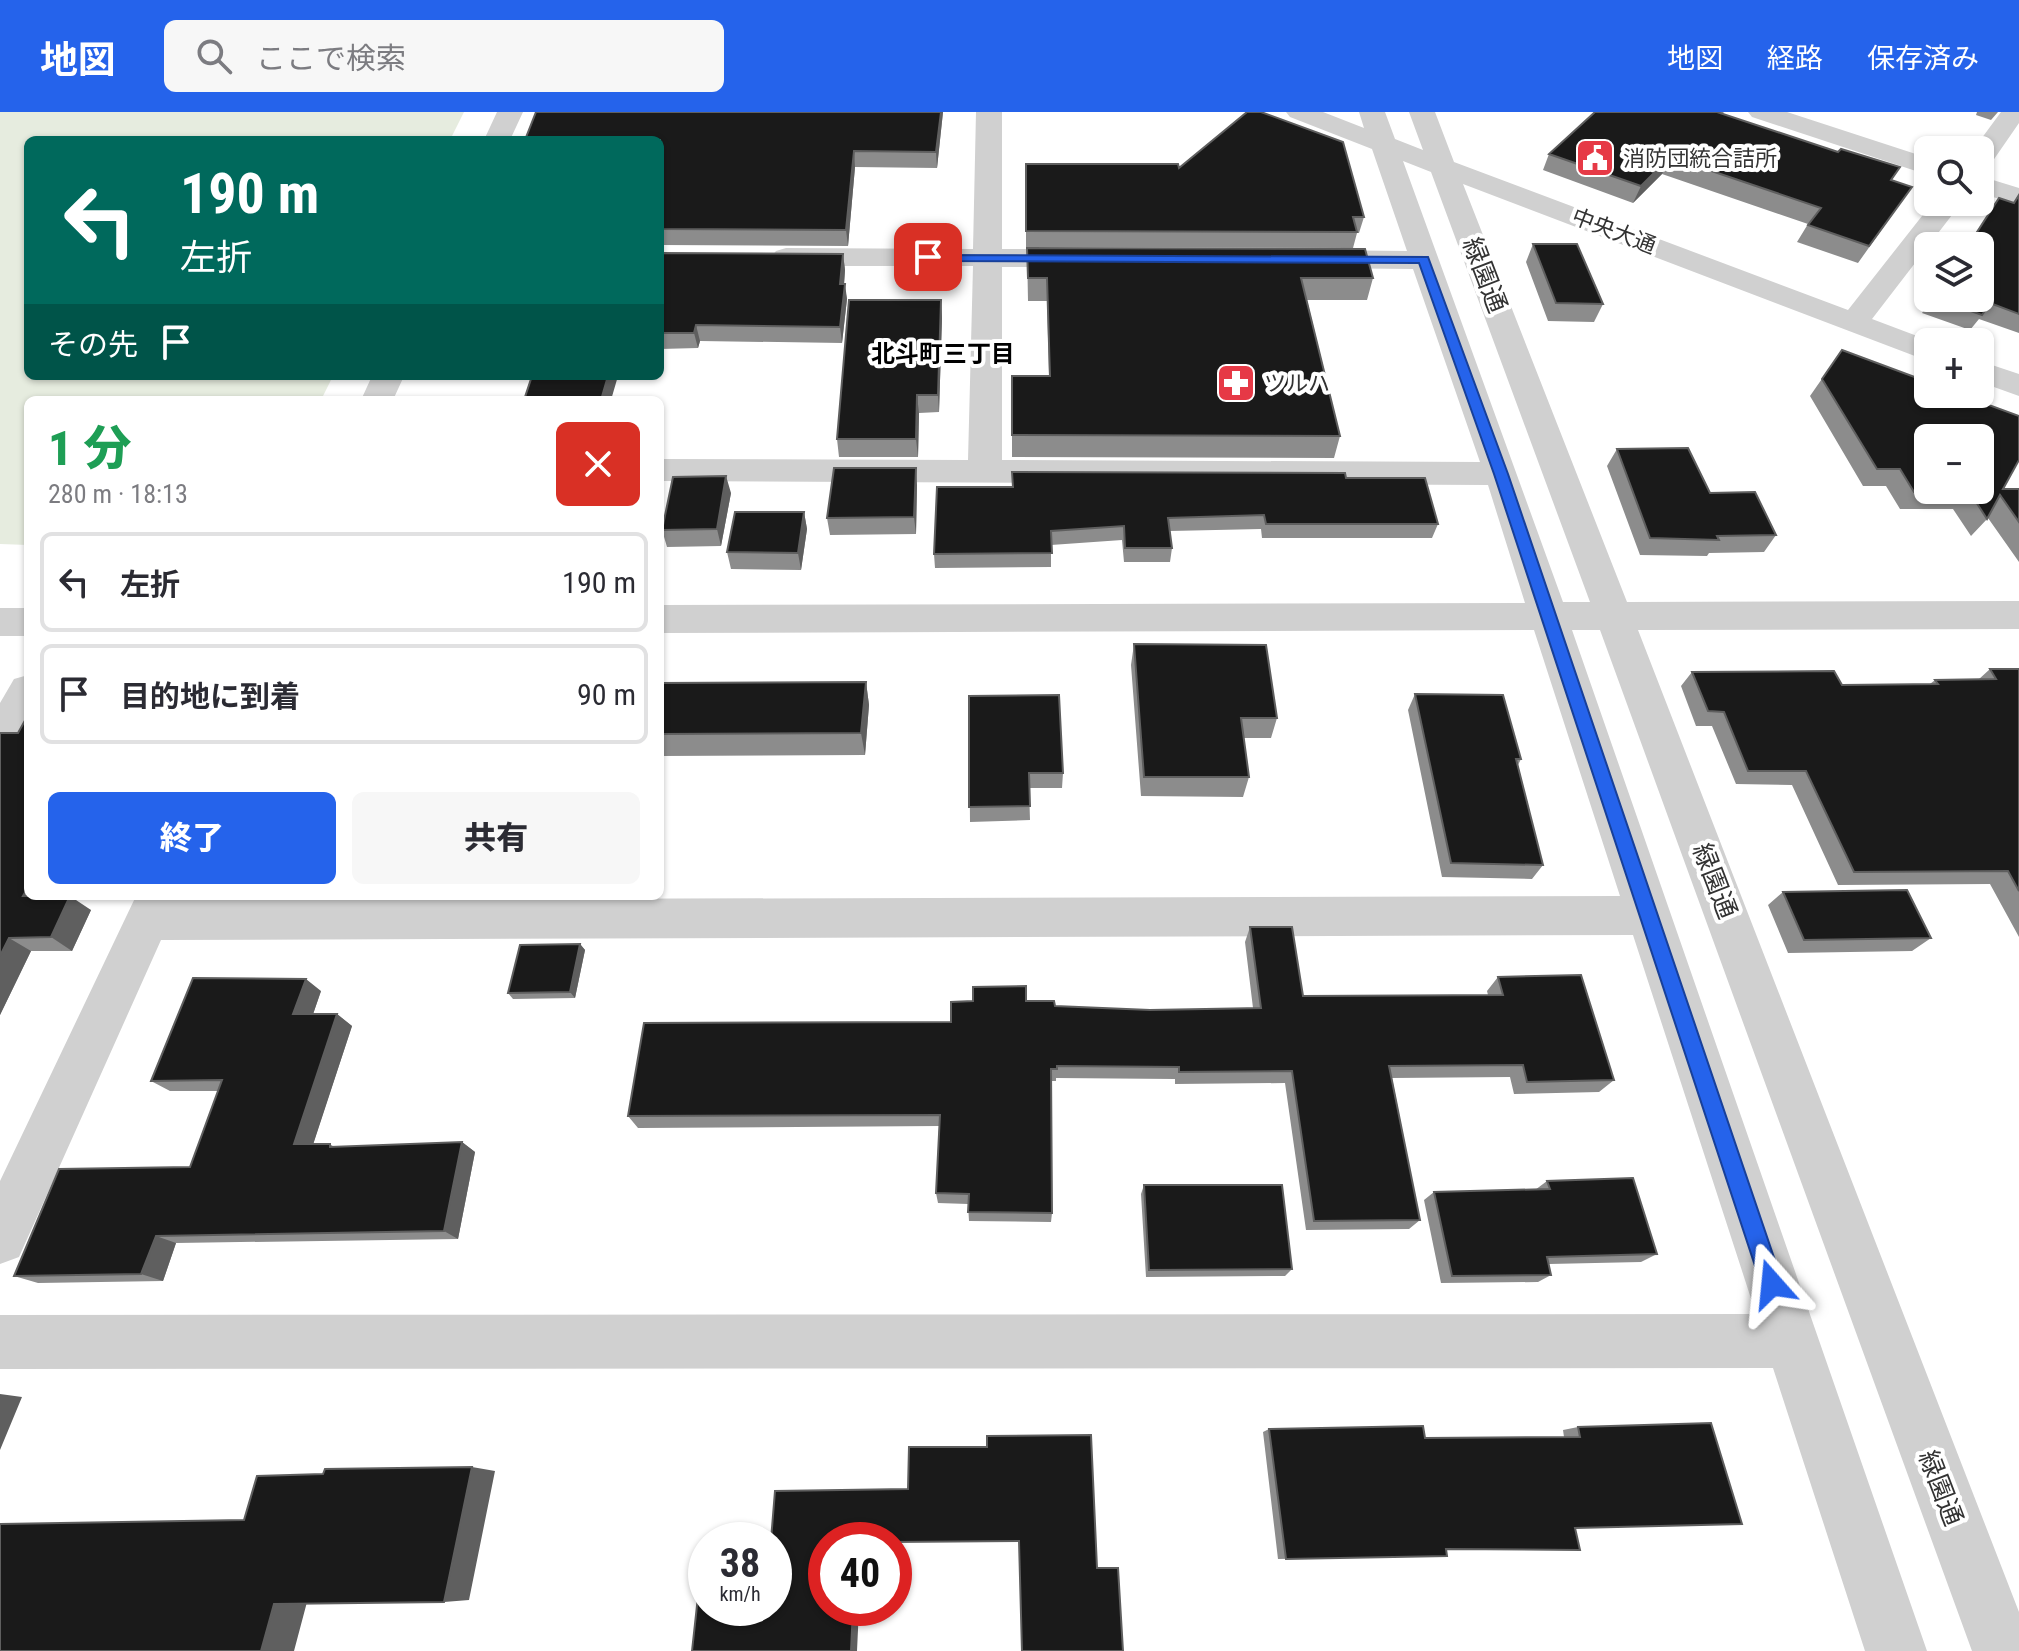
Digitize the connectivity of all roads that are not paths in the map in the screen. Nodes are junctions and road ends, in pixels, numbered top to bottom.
1 (510, 112) edge
2 (989, 112) edge
3 (1299, 112) edge
4 (1422, 112) edge
5 (1761, 112) edge
6 (2014, 112) edge
7 (1378, 129) edge
8 (499, 136) edge
9 (1994, 140) edge
10 (1914, 162) edge
11 (1445, 170) junction
12 (1994, 189) edge
13 (2019, 197) edge
14 (1937, 216) edge
15 (754, 257) edge
16 (988, 257) junction
17 (1112, 258) edge
18 (1283, 259) edge
19 (1424, 260) junction
20 (1854, 322) junction
21 (1914, 346) edge
22 (1994, 376) edge
23 (2019, 386) edge
24 (985, 469) junction
25 (664, 470) edge
26 (1501, 474) junction
27 (1550, 616) junction
28 (2018, 616) edge
29 (1615, 617) junction
30 (664, 619) edge
31 (0, 622) edge
32 (24, 622) edge
33 (24, 697) edge
34 (0, 739) edge
35 (152, 908) edge
36 (1651, 915) junction
37 (0, 1238) edge
38 (1790, 1341) junction
39 (0, 1342) edge
40 (1896, 1651) edge
41 (2003, 1651) edge

1 - 8 street
2 - 16 street
3 - 7 street, 中央大通
4 - 11 street, 緑園通
5 - 10 street
6 - 9 street
7 - 11 street, 中央大通
7 - 19 street, 緑園通
11 - 20 street, 中央大通
11 - 29 street, 緑園通
12 - 13 street
14 - 20 street
15 - 16 street
16 - 17 street
16 - 24 street
18 - 19 street
19 - 26 street, 緑園通
20 - 21 street, 中央大通
22 - 23 street
24 - 25 street
24 - 26 street
26 - 27 street, 緑園通
27 - 29 street
27 - 30 street
27 - 36 street, 緑園通
28 - 29 street
29 - 41 street, 緑園通
31 - 32 street
33 - 34 street
35 - 36 street
35 - 37 street
36 - 38 street, 緑園通
38 - 39 street
38 - 40 street, 緑園通

